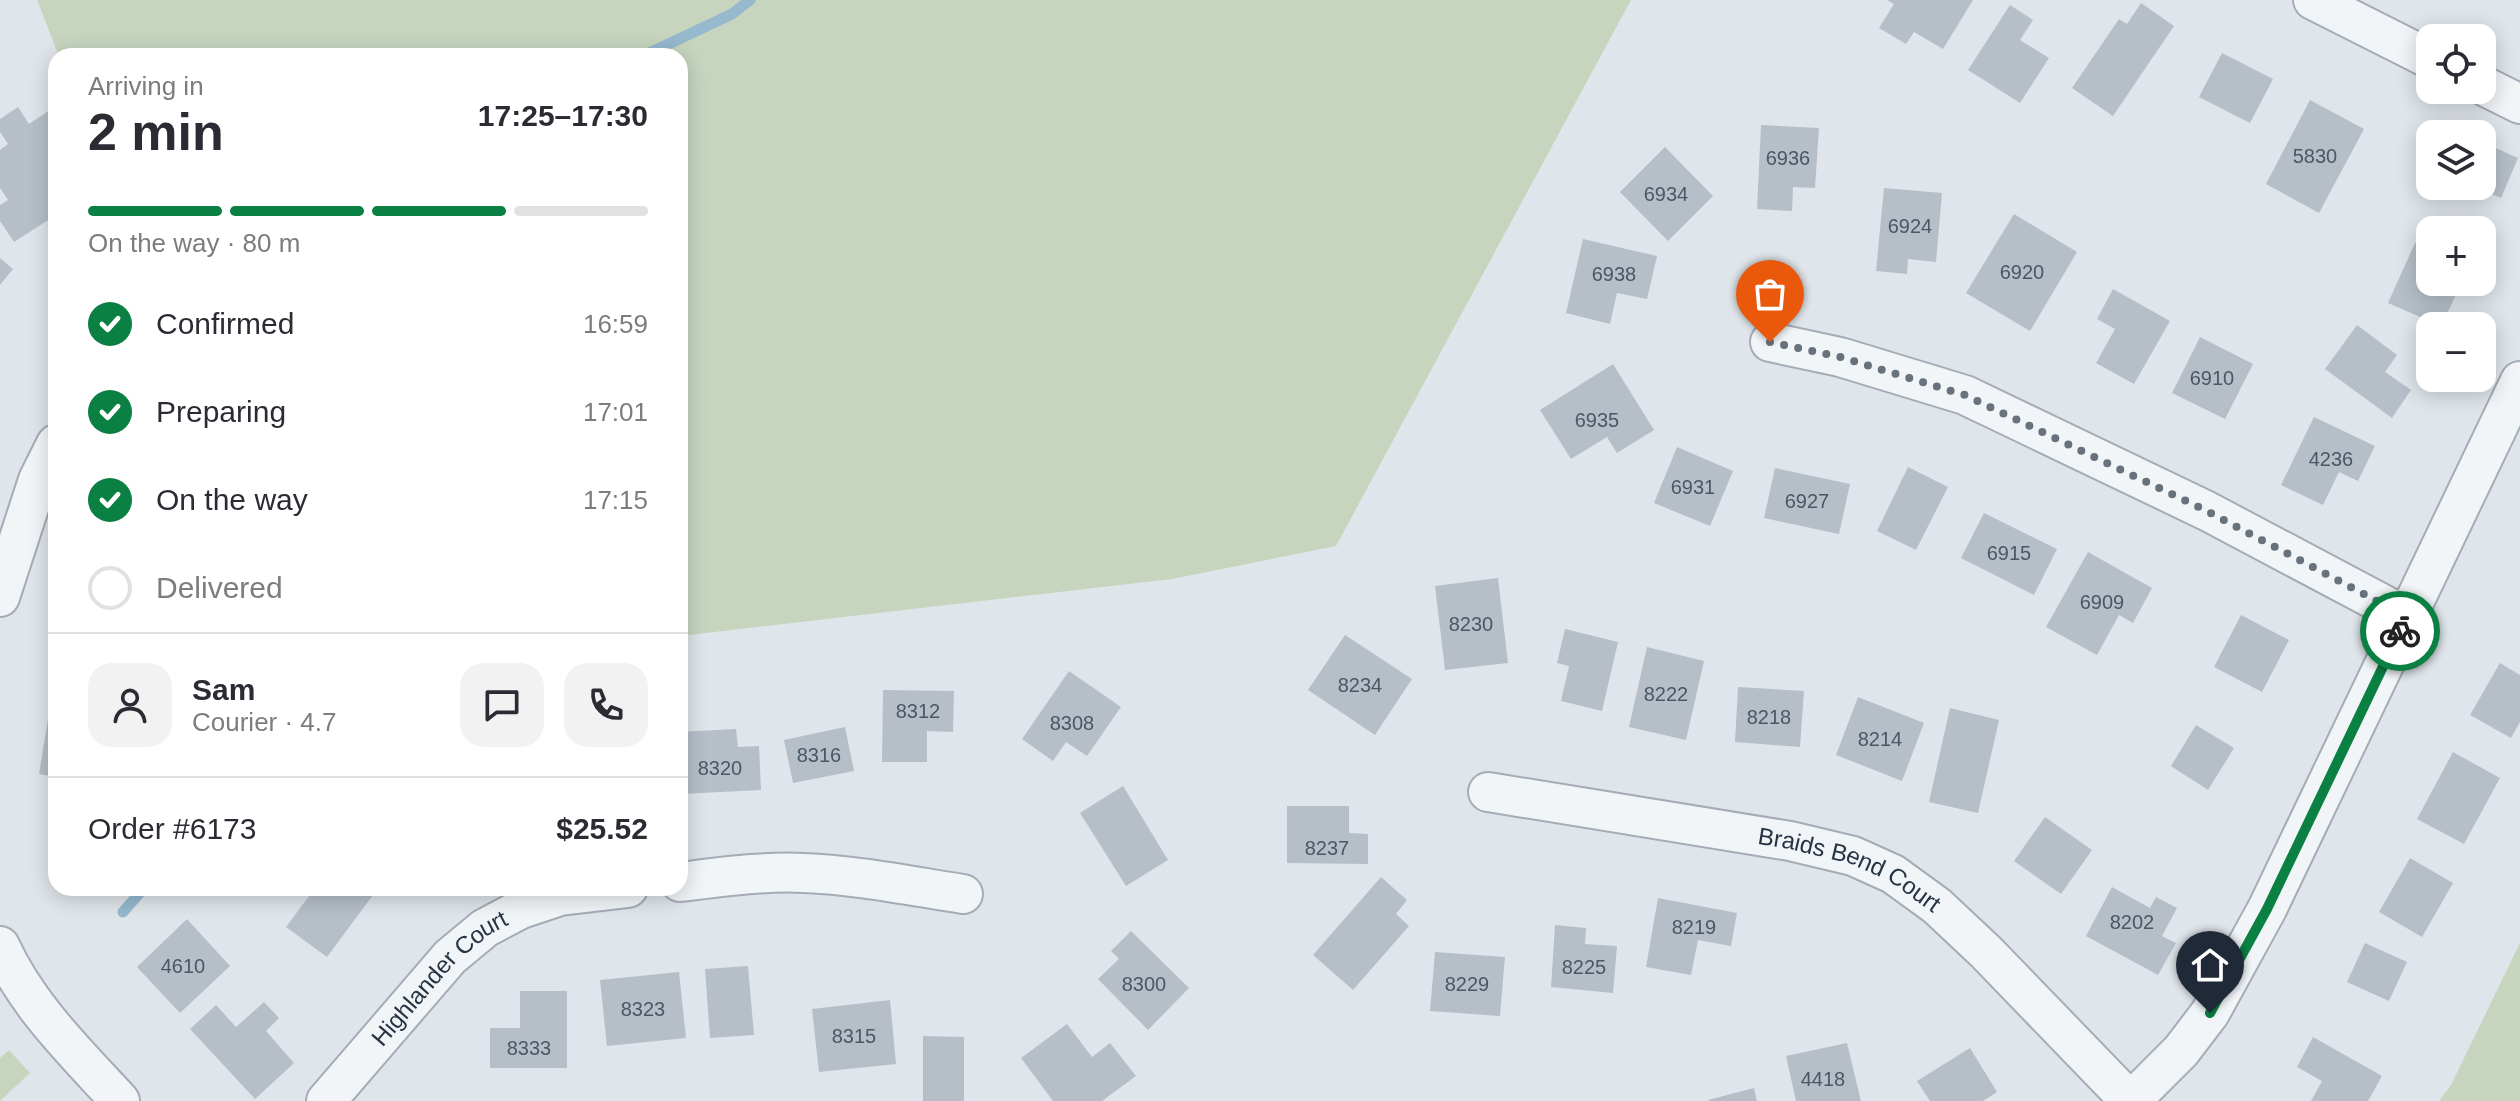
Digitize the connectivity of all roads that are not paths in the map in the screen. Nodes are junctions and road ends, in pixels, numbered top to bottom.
1 (2313, 0) edge
2 (2416, 52) edge
3 (2496, 92) edge
4 (2520, 104) edge
5 (1770, 342) dead end
6 (2520, 381) edge
7 (48, 460) edge
8 (0, 597) edge
9 (2407, 617) junction
10 (1488, 792) dead end
11 (688, 881) edge
12 (963, 894) dead end
13 (560, 896) edge
14 (0, 946) edge
15 (120, 1101) edge
16 (326, 1101) edge
17 (2131, 1101) edge

1 - 2 street
3 - 4 street
5 - 9 street
6 - 9 street
7 - 8 street
9 - 17 street
10 - 17 street, Braids Bend Court
11 - 12 street
13 - 16 street, Highlander Court
14 - 15 street

